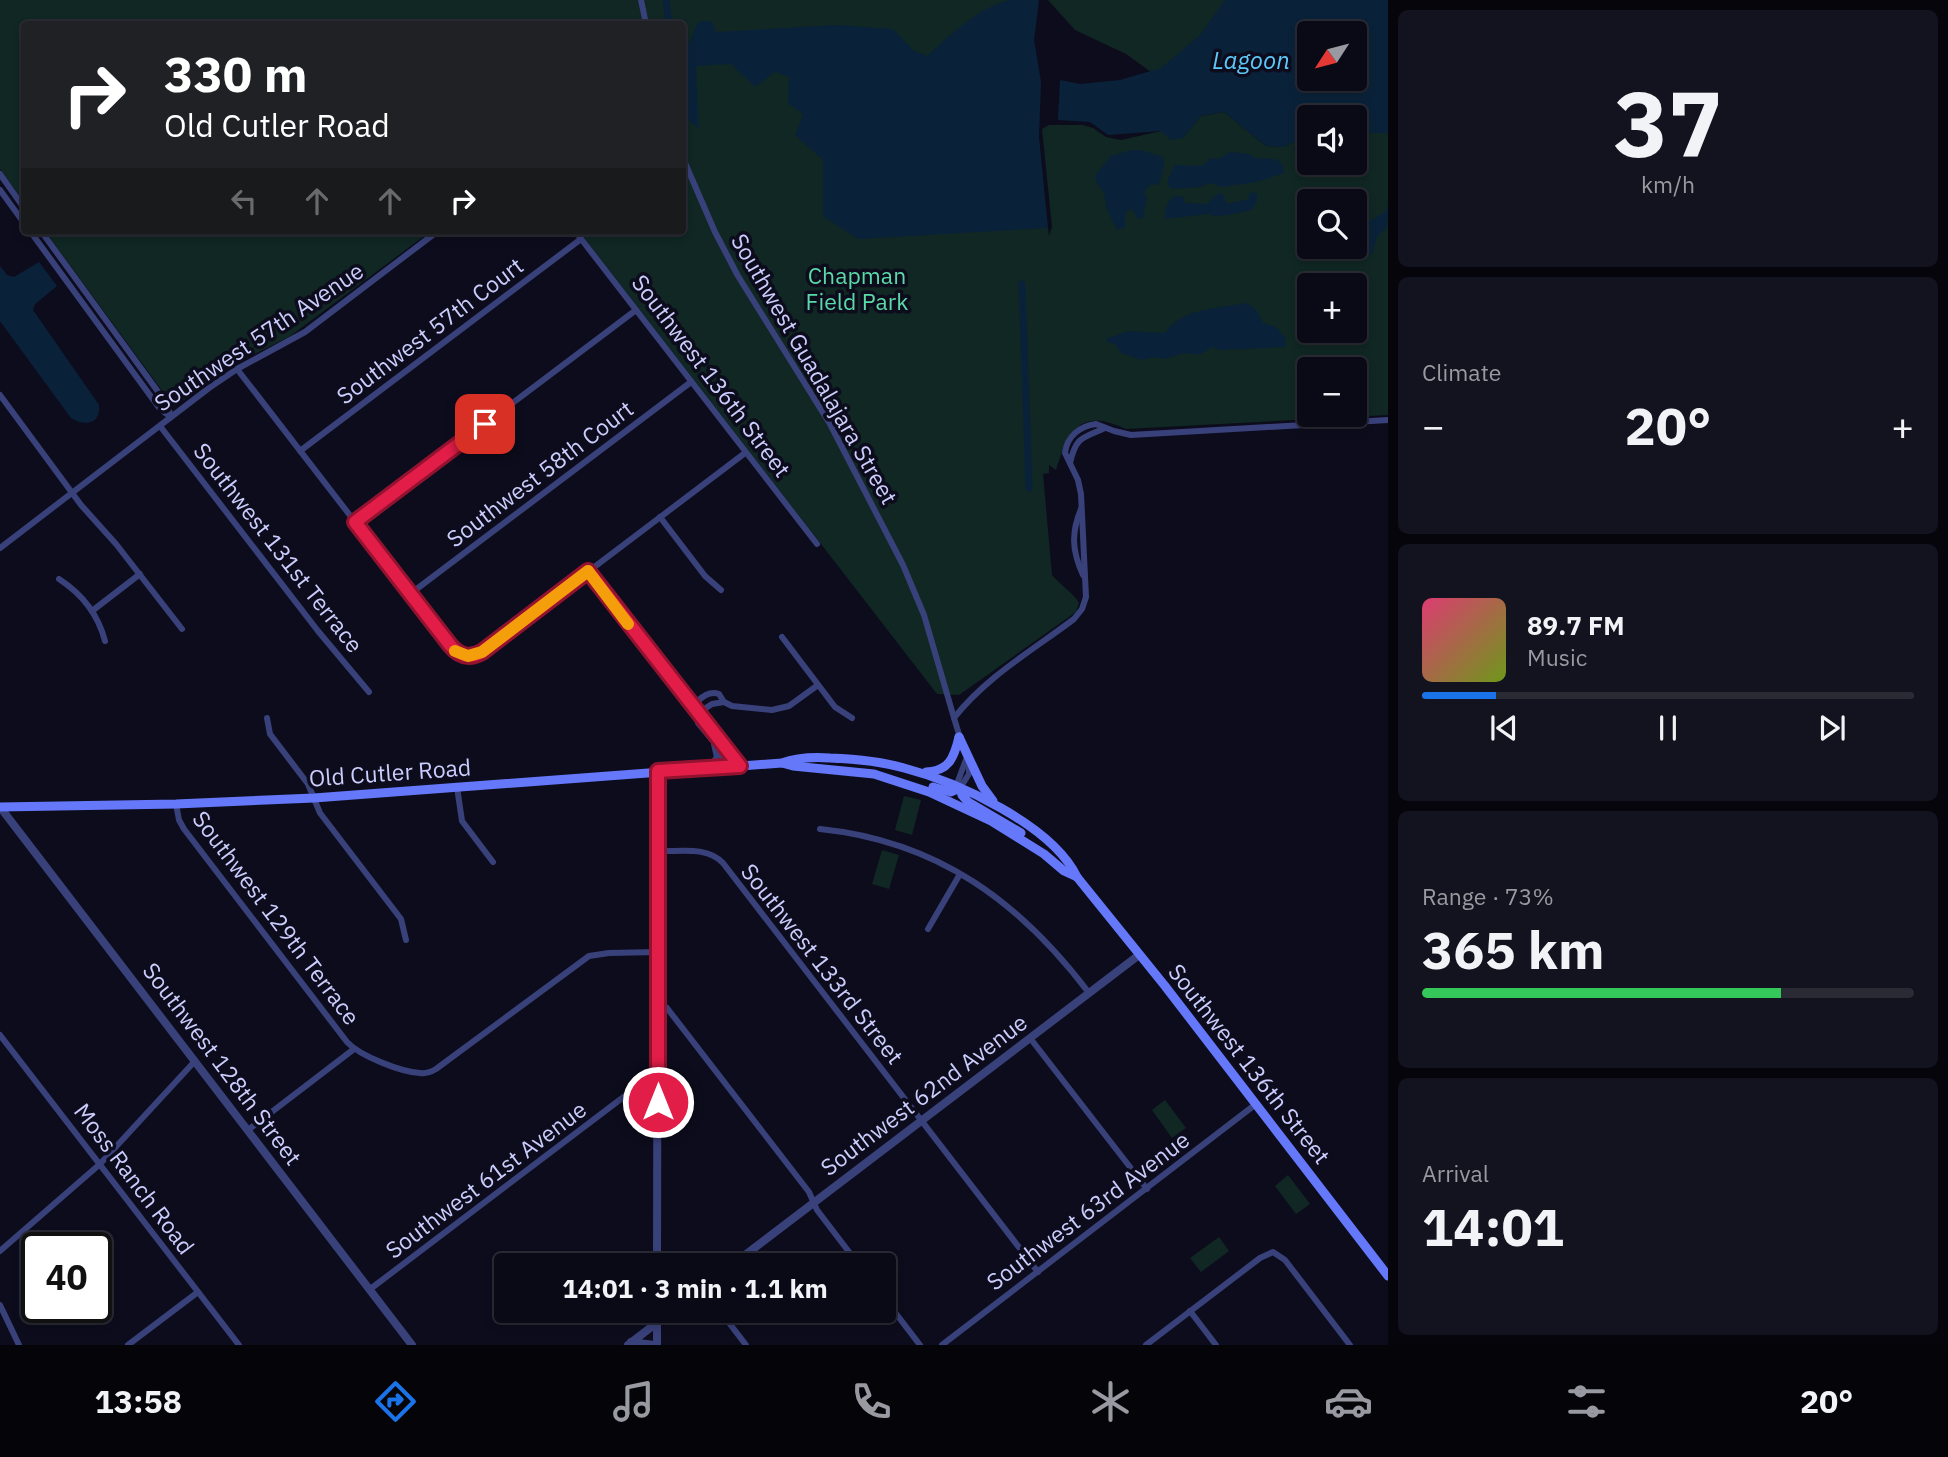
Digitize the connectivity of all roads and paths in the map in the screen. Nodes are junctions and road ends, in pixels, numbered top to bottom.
1 (641, 0) edge
2 (645, 21) edge
3 (686, 165) edge
4 (0, 174) edge
5 (0, 190) edge
6 (21, 204) edge
7 (21, 219) edge
8 (33, 235) edge
9 (44, 235) edge
10 (433, 235) edge
11 (578, 235) edge
12 (581, 239) junction
13 (636, 310) junction
14 (237, 369) junction
15 (691, 382) junction
16 (0, 395) edge
17 (171, 417) junction
18 (1388, 420) edge
19 (160, 426) junction
20 (300, 451) junction
21 (745, 453) junction
22 (72, 493) junction
23 (660, 517) junction
24 (355, 522) junction
25 (817, 544) dead end
26 (0, 548) edge
27 (588, 571) junction
28 (140, 574) junction
29 (59, 579) dead end
30 (721, 590) dead end
31 (410, 594) junction
32 (92, 611) junction
33 (182, 629) dead end
34 (782, 637) dead end
35 (105, 641) dead end
36 (818, 685) junction
37 (369, 692) dead end
38 (724, 702) junction
39 (692, 706) junction
40 (698, 713) junction
41 (267, 718) dead end
42 (852, 718) dead end
43 (954, 718) junction
44 (959, 737) junction
45 (713, 743) junction
46 (782, 763) junction
47 (740, 766) junction
48 (726, 767) junction
49 (709, 768) junction
50 (658, 771) junction
51 (921, 772) junction
52 (874, 774) junction
53 (457, 787) junction
54 (960, 788) junction
55 (314, 798) junction
56 (953, 802) joint
57 (994, 803) junction
58 (176, 804) junction
59 (0, 807) edge
60 (820, 829) dead end
61 (659, 851) junction
62 (1044, 854) junction
63 (493, 862) dead end
64 (960, 874) junction
65 (1077, 877) junction
66 (928, 929) dead end
67 (406, 940) dead end
68 (659, 952) junction
69 (1139, 955) junction
70 (1089, 993) junction
71 (659, 1002) junction
72 (0, 1035) edge
73 (1030, 1038) junction
74 (354, 1049) junction
75 (195, 1061) junction
76 (658, 1075) junction
77 (1256, 1104) junction
78 (921, 1121) junction
79 (248, 1130) junction
80 (100, 1164) junction
81 (1147, 1189) junction
82 (813, 1203) junction
83 (0, 1251) edge
84 (657, 1253) edge
85 (748, 1253) edge
86 (850, 1253) edge
87 (1038, 1272) junction
88 (1388, 1276) edge
89 (369, 1290) junction
90 (198, 1292) junction
91 (0, 1304) edge
92 (1190, 1311) junction
93 (896, 1314) edge
94 (656, 1323) edge
95 (657, 1323) edge
96 (729, 1323) edge
97 (629, 1344) edge
98 (19, 1345) edge
99 (128, 1345) edge
100 (239, 1345) edge
101 (412, 1345) edge
102 (655, 1345) edge
103 (746, 1345) edge
104 (920, 1345) edge
105 (942, 1345) edge
106 (1146, 1345) edge
107 (1216, 1345) edge
108 (1350, 1345) edge

1 - 2 street
3 - 43 street, Southwest Guadalajara Street
4 - 6 street
5 - 7 street
8 - 17 street
9 - 17 street
10 - 14 street, Southwest 57th Avenue
11 - 12 street, Southwest 136th Street
12 - 13 street, Southwest 136th Street
12 - 20 street, Southwest 57th Court
13 - 15 street, Southwest 136th Street
13 - 24 street
14 - 17 street, Southwest 57th Avenue
14 - 20 street
15 - 21 street, Southwest 136th Street
15 - 31 street, Southwest 58th Court
16 - 22 street
17 - 19 street, Southwest 57th Avenue
18 - 43 street
19 - 22 street, Southwest 57th Avenue
19 - 37 street, Southwest 131st Terrace
20 - 24 street
21 - 23 street
21 - 25 street, Southwest 136th Street
22 - 26 street, Southwest 57th Avenue
22 - 28 street
23 - 27 street
23 - 30 street
24 - 31 street
27 - 31 street
27 - 39 street
28 - 32 street
28 - 33 street
29 - 32 street
32 - 35 street
34 - 36 street
36 - 38 street
36 - 42 street
38 - 39 street
38 - 40 street
39 - 40 street
40 - 45 street
40 - 47 street
41 - 55 street
43 - 44 street, Southwest Guadalajara Street
44 - 51 main road
44 - 54 street, Southwest Guadalajara Street
44 - 57 main road
45 - 48 street
45 - 49 street
46 - 47 main road, Old Cutler Road
46 - 51 main road, Old Cutler Road
46 - 52 main road, Old Cutler Road
47 - 48 main road, Old Cutler Road
48 - 49 main road, Old Cutler Road
49 - 50 main road, Old Cutler Road
50 - 53 main road, Old Cutler Road
50 - 61 street
51 - 54 main road, Old Cutler Road
52 - 54 main road
52 - 56 main road, Old Cutler Road
53 - 55 main road, Old Cutler Road
53 - 63 street
54 - 57 main road, Southwest 136th Street
54 - 62 main road
55 - 58 main road, Old Cutler Road
55 - 67 street
56 - 62 main road, Southwest 136th Street
57 - 65 main road, Southwest 136th Street
58 - 59 main road, Old Cutler Road
58 - 74 street, Southwest 129th Terrace
59 - 75 street, Southwest 128th Street
60 - 64 street
61 - 68 street
61 - 78 street, Southwest 133rd Street
62 - 65 main road, Southwest 136th Street
64 - 66 street
64 - 70 street
65 - 69 main road, Southwest 136th Street
68 - 71 street
68 - 74 street
69 - 70 street, Southwest 62nd Avenue
69 - 77 main road, Southwest 136th Street
70 - 73 street, Southwest 62nd Avenue
71 - 76 street
71 - 82 street
72 - 80 street, Moss Ranch Road
73 - 78 street, Southwest 62nd Avenue
73 - 81 street
74 - 79 street
75 - 79 street, Southwest 128th Street
75 - 80 street
76 - 84 street
76 - 89 street, Southwest 61st Avenue
77 - 81 street, Southwest 63rd Avenue
77 - 88 main road, Southwest 136th Street
78 - 82 street, Southwest 62nd Avenue
78 - 87 street, Southwest 133rd Street
79 - 89 street, Southwest 128th Street
80 - 83 street
80 - 90 street, Moss Ranch Road
81 - 87 street, Southwest 63rd Avenue
82 - 85 street, Southwest 62nd Avenue
82 - 86 street
87 - 105 street, Southwest 63rd Avenue
89 - 101 street, Southwest 128th Street
90 - 99 street
90 - 100 street, Moss Ranch Road
91 - 98 street
92 - 106 street
92 - 107 street
92 - 108 street
93 - 104 street
94 - 97 street
95 - 102 street
96 - 103 street
97 - 102 street

